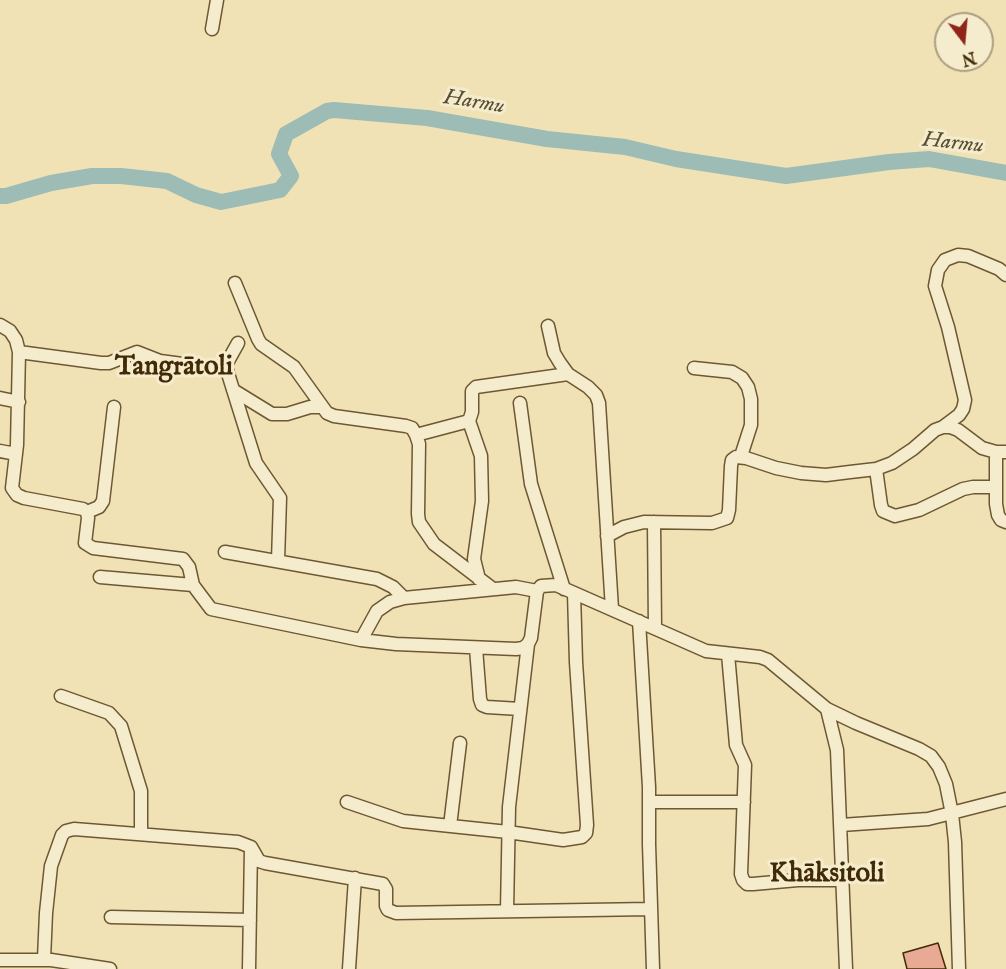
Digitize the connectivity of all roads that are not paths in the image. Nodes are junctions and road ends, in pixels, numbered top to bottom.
1 (217, 0) edge
2 (212, 29) dead end
3 (1006, 275) edge
4 (235, 283) dead end
5 (0, 326) edge
6 (548, 326) dead end
7 (238, 343) dead end
8 (19, 352) junction
9 (225, 364) junction
10 (694, 368) dead end
11 (568, 374) junction
12 (233, 390) junction
13 (0, 399) edge
14 (19, 402) junction
15 (520, 403) dead end
16 (114, 407) dead end
17 (321, 407) junction
18 (963, 409) junction
19 (469, 421) junction
20 (943, 427) junction
21 (958, 430) junction
22 (416, 435) junction
23 (0, 451) edge
24 (1001, 452) edge
25 (16, 454) junction
26 (741, 456) junction
27 (876, 469) junction
28 (995, 487) junction
29 (87, 512) junction
30 (654, 522) junction
31 (1006, 522) edge
32 (607, 536) junction
33 (225, 552) dead end
34 (278, 561) junction
35 (100, 577) dead end
36 (479, 579) junction
37 (193, 585) junction
38 (493, 589) junction
39 (537, 591) junction
40 (569, 591) junction
41 (404, 598) junction
42 (612, 609) junction
43 (639, 621) junction
44 (655, 628) junction
45 (361, 640) junction
46 (528, 644) junction
47 (476, 648) junction
48 (728, 654) junction
49 (61, 696) dead end
50 (520, 709) junction
51 (827, 709) junction
52 (460, 743) dead end
53 (1006, 799) edge
54 (347, 802) dead end
55 (649, 802) junction
56 (744, 802) junction
57 (952, 814) junction
58 (841, 825) junction
59 (450, 826) junction
60 (508, 832) junction
61 (141, 834) junction
62 (251, 847) junction
63 (355, 878) junction
64 (843, 880) junction
65 (651, 909) junction
66 (507, 911) junction
67 (111, 916) dead end
68 (250, 920) junction
69 (44, 959) junction
70 (0, 960) edge
71 (110, 969) edge
72 (249, 969) edge
73 (349, 969) edge
74 (653, 969) edge
75 (846, 969) edge
76 (959, 969) edge

1 - 2 street
3 - 18 street
4 - 17 street
5 - 8 street
6 - 11 street
7 - 9 street
8 - 9 street
8 - 14 street
9 - 12 street
10 - 26 street
11 - 19 street
11 - 32 street
12 - 17 street
12 - 34 street
13 - 14 street
14 - 25 street
15 - 40 street
16 - 29 street
17 - 22 street
18 - 20 street
18 - 21 street
19 - 22 street
19 - 36 street
20 - 21 street
20 - 27 street
21 - 24 street
22 - 36 street
23 - 25 street
24 - 28 street
25 - 29 street
26 - 27 street
26 - 30 street
27 - 28 street
28 - 31 street
29 - 37 street
30 - 32 street
30 - 44 street
32 - 42 street
33 - 34 street
34 - 41 street
35 - 37 street
36 - 38 street
37 - 45 street
38 - 39 street
38 - 41 street
39 - 40 street
39 - 46 street
40 - 42 street
40 - 60 street
41 - 45 street
42 - 43 street
43 - 44 street
43 - 55 street
44 - 48 street
45 - 47 street
46 - 47 street
46 - 50 street
47 - 50 street
48 - 51 street
48 - 56 street
49 - 61 street
50 - 60 street
51 - 57 street
51 - 58 street
52 - 59 street
53 - 57 street
54 - 59 street
55 - 56 street
55 - 65 street
56 - 64 street
57 - 58 street
57 - 76 street
58 - 64 street
59 - 60 street
60 - 66 street
61 - 62 street
61 - 69 street
62 - 63 street
62 - 68 street
63 - 66 street
63 - 73 street
64 - 75 street
65 - 66 street
65 - 74 street
67 - 68 street
68 - 72 street
69 - 70 street
69 - 71 street

